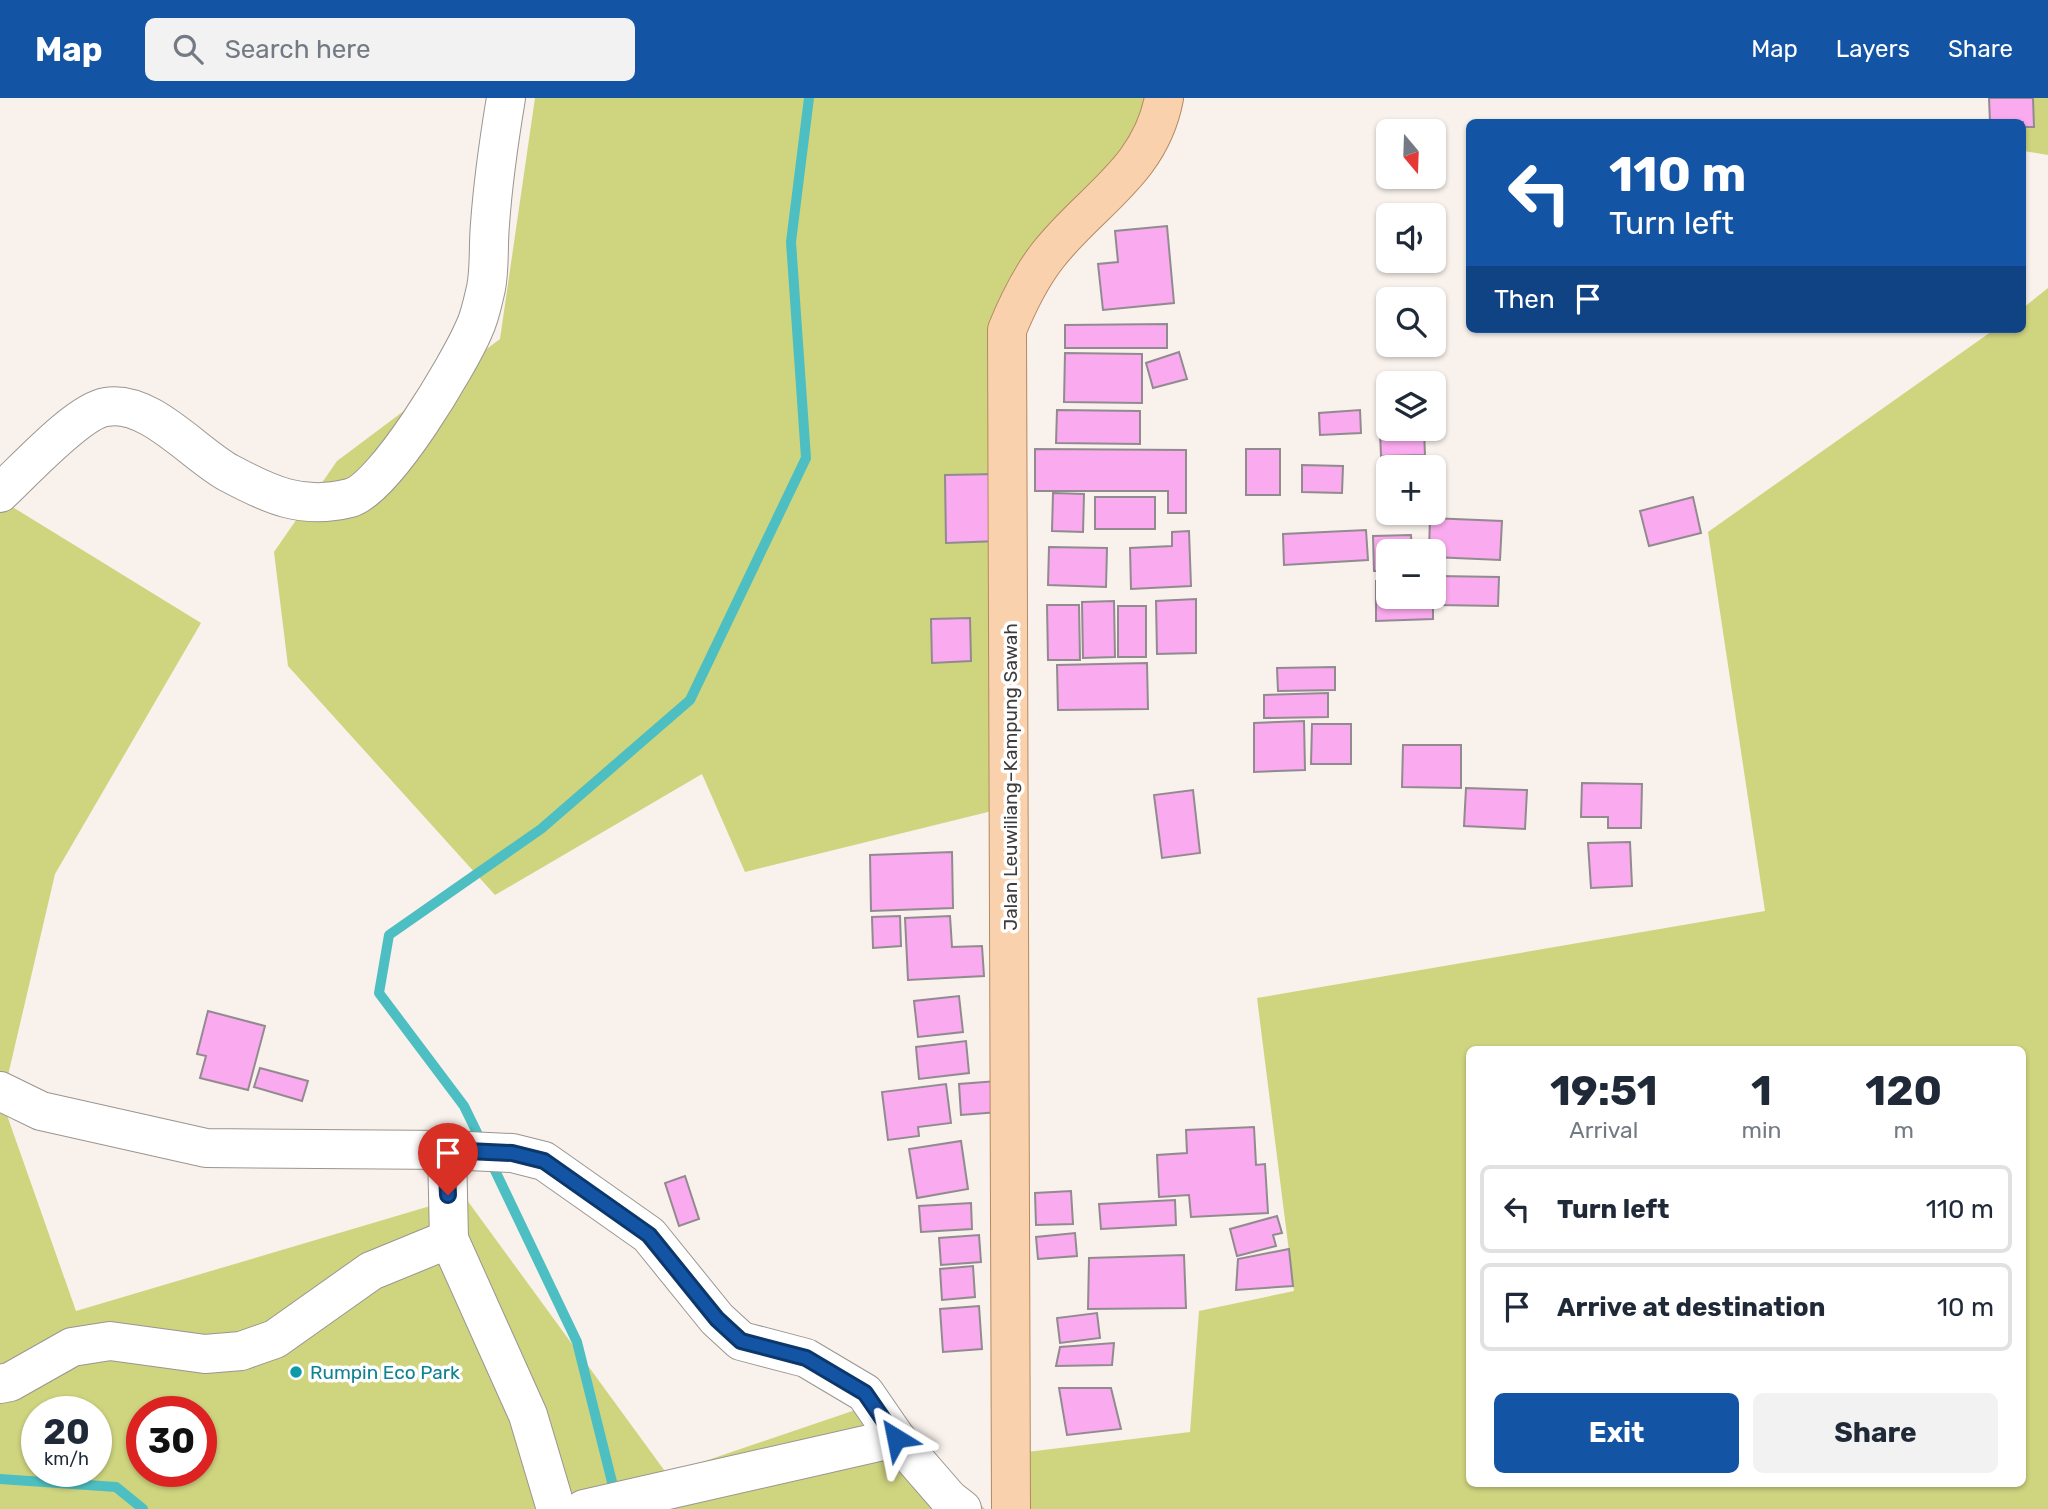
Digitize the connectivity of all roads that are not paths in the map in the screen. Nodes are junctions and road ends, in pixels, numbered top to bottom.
1 (506, 98) edge
2 (1164, 98) edge
3 (0, 493) edge
4 (0, 1091) edge
5 (457, 1151) junction
6 (449, 1240) junction
7 (0, 1384) edge
8 (896, 1438) junction
9 (592, 1507) edge
10 (556, 1509) edge
11 (962, 1509) edge
12 (1011, 1509) edge

1 - 3 street
2 - 12 main road, Jalan Leuwiliang–Kampung Sawah
4 - 5 street
5 - 6 street
5 - 8 street
6 - 7 street
6 - 10 street
8 - 9 street
8 - 11 street

